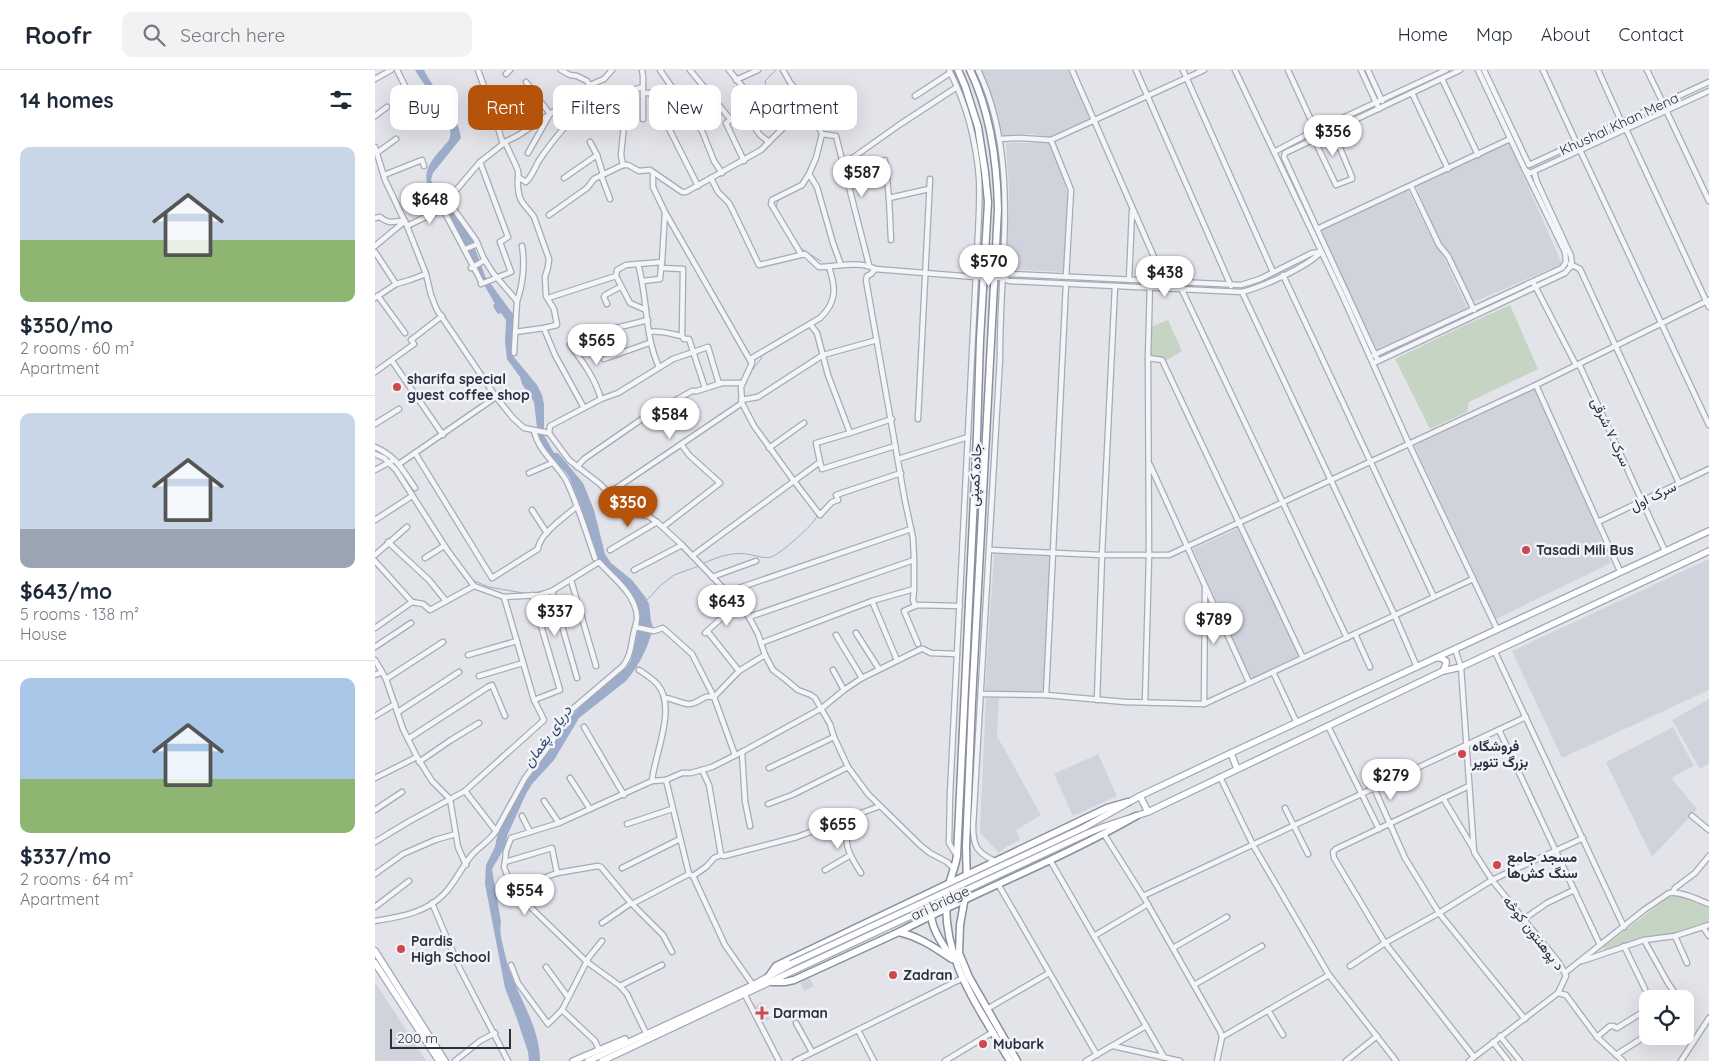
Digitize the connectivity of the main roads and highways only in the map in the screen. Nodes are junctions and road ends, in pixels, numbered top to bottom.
1 (958, 70) edge
2 (970, 70) edge
3 (977, 74) edge
4 (997, 126) road end
5 (989, 128) junction
6 (1709, 531) edge
7 (1709, 551) edge
8 (1437, 658) junction
9 (1443, 671) junction
10 (1231, 752) junction
11 (1237, 769) junction
12 (1140, 796) junction
13 (1128, 802) junction
14 (1148, 812) junction
15 (1136, 816) junction
16 (967, 875) junction
17 (949, 883) junction
18 (935, 889) junction
19 (965, 900) junction
20 (946, 908) junction
21 (931, 916) junction
22 (899, 932) junction
23 (375, 951) edge
24 (954, 961) junction
25 (375, 963) edge
26 (770, 979) junction
27 (683, 1016) junction
28 (685, 1023) junction
29 (630, 1049) junction
30 (602, 1057) edge
31 (439, 1061) edge
32 (445, 1061) edge
33 (573, 1061) edge
34 (588, 1061) edge
35 (613, 1061) edge
36 (1010, 1061) edge
37 (1017, 1061) edge

1 - 17 highway, جاده کمپنی
2 - 3 highway, جاده کمپنی
3 - 5 highway, جاده کمپنی
4 - 5 highway
5 - 16 highway, جاده کمپنی
6 - 8 main road
7 - 9 main road, ari bridge
8 - 9 main road
8 - 10 main road
9 - 11 main road, ari bridge
10 - 11 main road
10 - 12 main road
11 - 14 main road, ari bridge
12 - 13 main road
12 - 14 main road
13 - 16 highway
13 - 26 main road, bridge
14 - 15 main road, ari bridge
15 - 19 highway
15 - 26 main road, ari bridge, bridge
16 - 17 highway
16 - 19 highway, جاده کمپنی
17 - 18 highway
17 - 20 highway, جاده کمپنی
18 - 21 highway
18 - 26 highway
19 - 20 highway
19 - 37 highway, جاده کمپنی
20 - 21 highway
20 - 24 highway, جاده کمپنی
21 - 22 highway
21 - 24 highway
22 - 24 highway
22 - 26 highway
23 - 32 main road
24 - 36 highway
25 - 31 main road
26 - 27 main road
26 - 28 main road
27 - 28 main road
27 - 30 main road
28 - 29 main road
29 - 30 main road
29 - 35 main road
30 - 33 main road
30 - 34 main road

